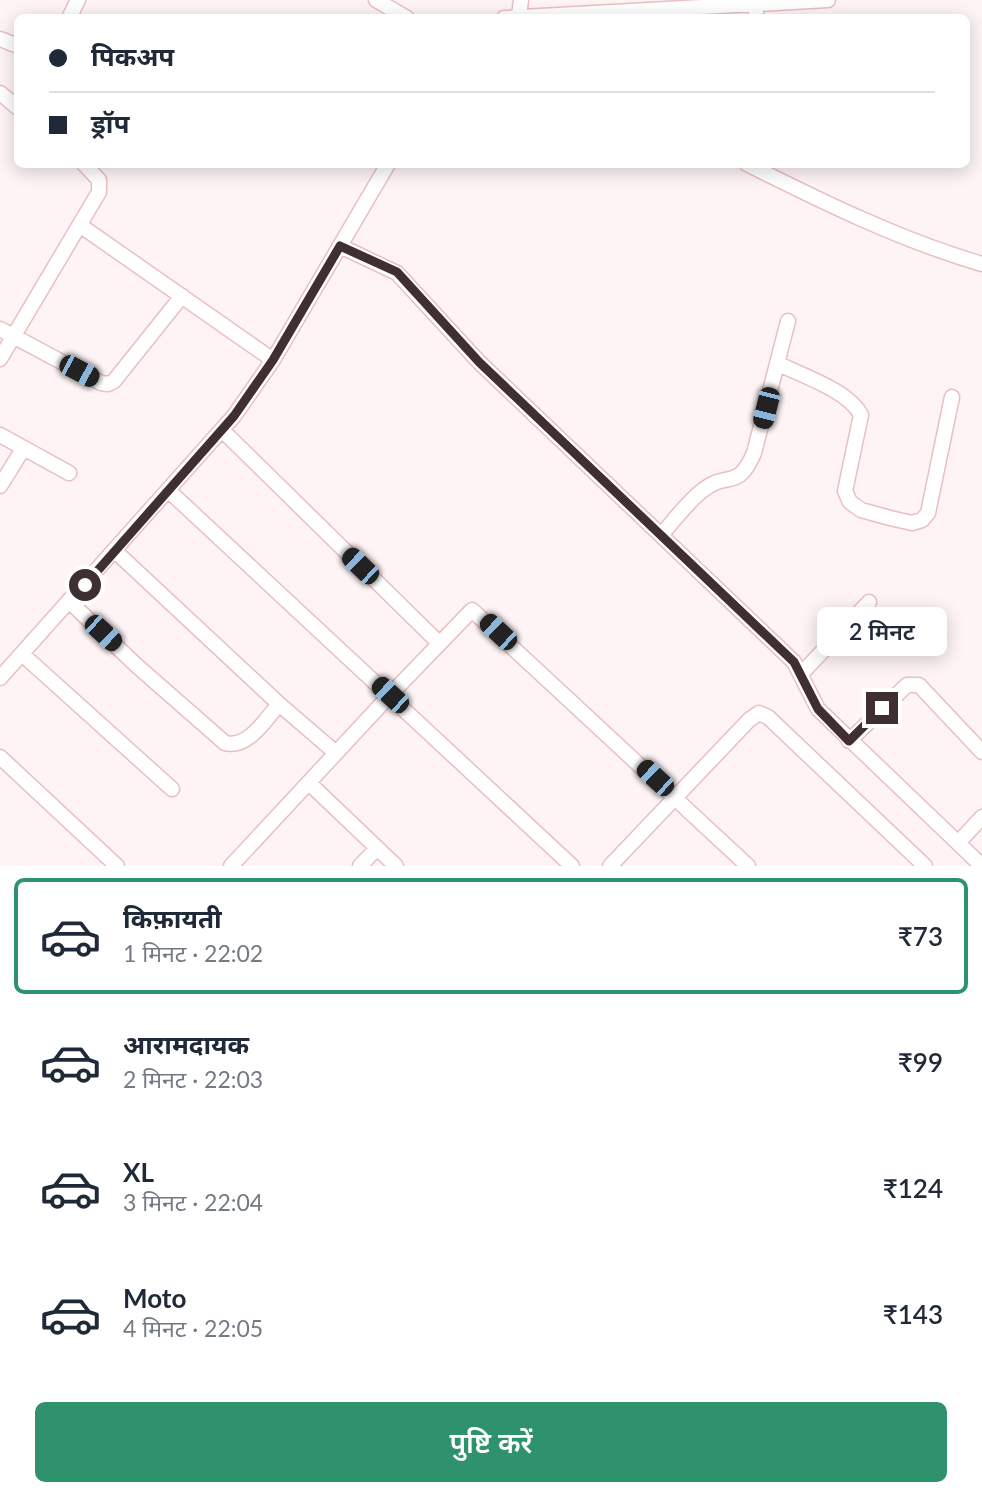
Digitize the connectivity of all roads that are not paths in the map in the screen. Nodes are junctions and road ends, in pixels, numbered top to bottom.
1 (376, 0) edge
2 (828, 0) edge
3 (609, 5) edge
4 (756, 10) edge
5 (515, 11) edge
6 (400, 14) edge
7 (0, 93) edge
8 (14, 105) edge
9 (88, 168) edge
10 (386, 168) edge
11 (755, 168) edge
12 (81, 226) junction
13 (340, 246) junction
14 (982, 264) edge
15 (182, 296) junction
16 (788, 321) dead end
17 (6, 332) edge
18 (0, 359) edge
19 (273, 360) junction
20 (777, 363) junction
21 (953, 397) dead end
22 (222, 430) junction
23 (0, 435) edge
24 (23, 449) junction
25 (69, 473) dead end
26 (0, 486) edge
27 (169, 491) junction
28 (661, 535) junction
29 (115, 551) junction
30 (70, 601) junction
31 (869, 602) dead end
32 (439, 643) junction
33 (22, 654) junction
34 (802, 673) junction
35 (0, 678) edge
36 (390, 695) junction
37 (279, 704) junction
38 (849, 741) junction
39 (982, 752) edge
40 (336, 753) junction
41 (0, 757) edge
42 (309, 783) junction
43 (172, 789) dead end
44 (675, 797) junction
45 (982, 817) edge
46 (958, 843) junction
47 (377, 848) junction
48 (117, 866) edge
49 (231, 866) edge
50 (360, 866) edge
51 (396, 866) edge
52 (572, 866) edge
53 (610, 866) edge
54 (748, 866) edge
55 (925, 866) edge
56 (982, 866) edge

1 - 6 street
2 - 4 street
3 - 4 street
3 - 5 street
7 - 8 street
9 - 12 street
10 - 13 street
11 - 14 street
12 - 15 street
12 - 17 street
13 - 19 street
13 - 28 street
15 - 17 street
15 - 19 street
16 - 20 street
17 - 18 street
19 - 22 street
20 - 21 street
20 - 28 street
22 - 27 street
22 - 32 street
23 - 24 street
24 - 25 street
24 - 26 street
27 - 29 street
27 - 36 street
28 - 34 street
29 - 30 street
29 - 37 street
30 - 33 street
30 - 37 street
31 - 34 street
32 - 36 street
32 - 44 street
33 - 35 street
33 - 43 street
34 - 38 street
36 - 40 street
36 - 52 street
37 - 40 street
38 - 39 street
38 - 46 street
40 - 42 street
41 - 48 street
42 - 47 street
42 - 49 street
44 - 53 street
44 - 54 street
44 - 55 street
45 - 46 street
46 - 56 street
47 - 50 street
47 - 51 street

